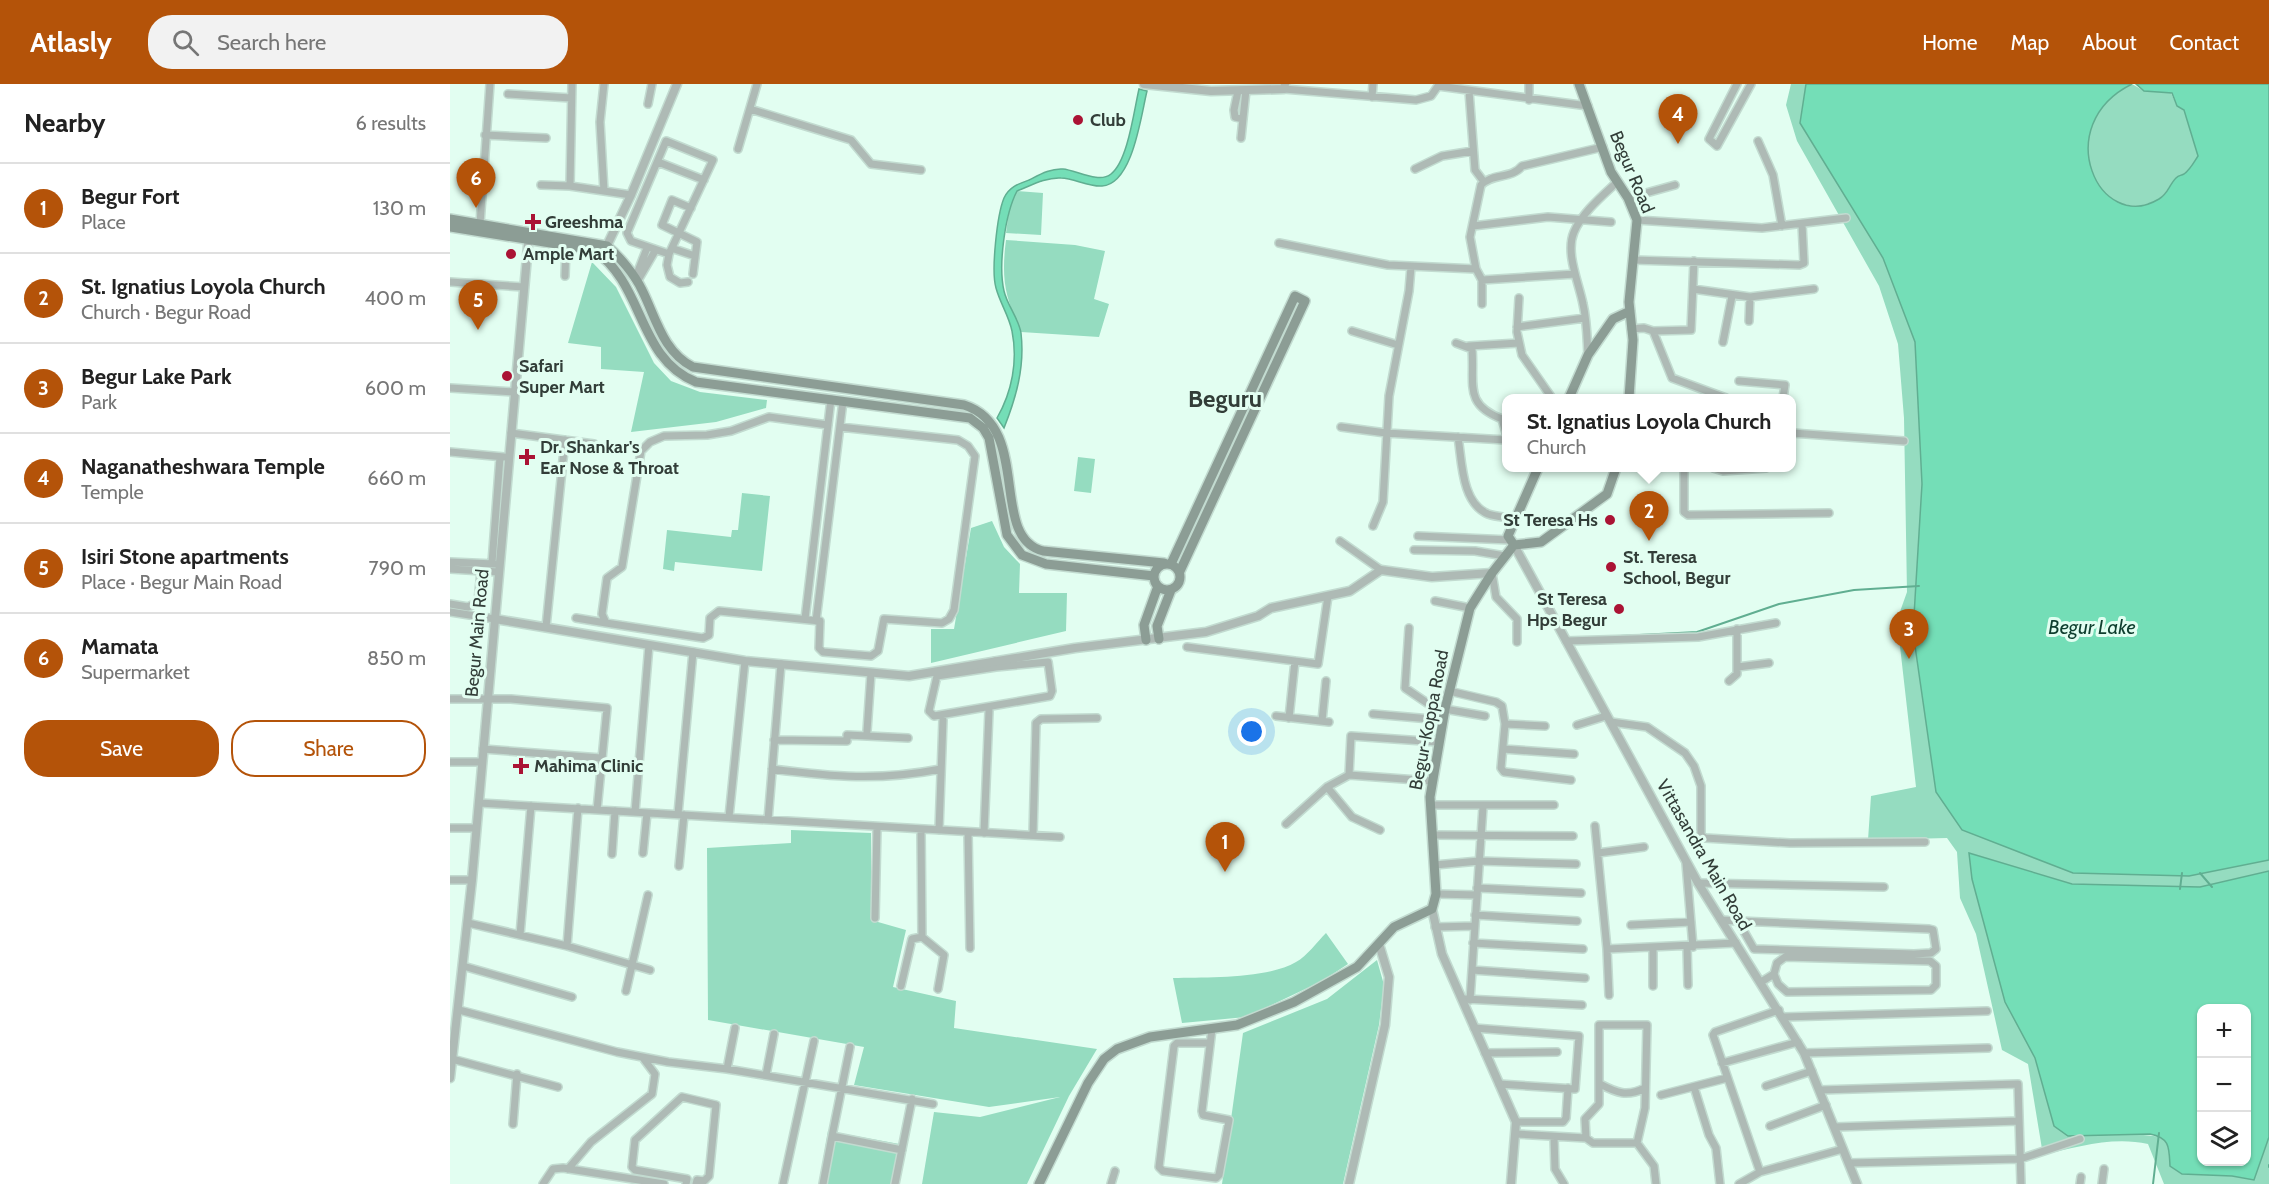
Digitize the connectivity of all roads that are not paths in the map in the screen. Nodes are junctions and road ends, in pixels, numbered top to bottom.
1 (490, 84) edge
2 (572, 84) edge
3 (604, 84) edge
4 (652, 84) edge
5 (677, 84) edge
6 (757, 84) edge
7 (1373, 84) edge
8 (1528, 84) edge
9 (1579, 84) edge
10 (1737, 84) edge
11 (1751, 84) edge
12 (1149, 85) edge
13 (1202, 87) edge
14 (1284, 87) edge
15 (1247, 89) edge
16 (1469, 91) junction
17 (508, 94) dead end
18 (1372, 97) junction
19 (572, 98) junction
20 (1528, 100) junction
21 (648, 104) dead end
22 (1587, 106) junction
23 (750, 109) junction
24 (485, 135) junction
25 (546, 138) dead end
26 (1241, 138) dead end
27 (1758, 141) dead end
28 (1603, 147) junction
29 (738, 150) dead end
30 (1473, 152) junction
31 (658, 162) junction
32 (1415, 169) dead end
33 (921, 170) dead end
34 (704, 180) junction
35 (1484, 182) junction
36 (1616, 183) junction
37 (1675, 184) dead end
38 (541, 185) dead end
39 (570, 186) junction
40 (604, 191) junction
41 (631, 195) junction
42 (1628, 198) junction
43 (691, 208) junction
44 (1846, 218) dead end
45 (450, 219) edge
46 (1582, 220) junction
47 (1637, 220) junction
48 (1611, 222) dead end
49 (1802, 224) junction
50 (1473, 226) junction
51 (1782, 226) junction
52 (450, 227) edge
53 (479, 228) junction
54 (681, 233) junction
55 (528, 237) junction
56 (1279, 243) dead end
57 (566, 246) junction
58 (607, 246) junction
59 (651, 250) junction
60 (672, 251) junction
61 (602, 256) junction
62 (695, 256) junction
63 (1633, 260) junction
64 (1694, 261) junction
65 (1411, 267) junction
66 (1476, 269) junction
67 (693, 274) dead end
68 (1575, 274) junction
69 (565, 276) dead end
70 (636, 280) junction
71 (1482, 280) junction
72 (450, 282) edge
73 (687, 282) dead end
74 (524, 287) junction
75 (1814, 289) dead end
76 (1693, 290) junction
77 (1732, 296) junction
78 (1750, 297) junction
79 (1519, 298) dead end
80 (1482, 304) dead end
81 (1630, 311) junction
82 (1585, 318) junction
83 (1749, 321) dead end
84 (1517, 327) junction
85 (1632, 329) junction
86 (1352, 331) dead end
87 (1653, 331) junction
88 (665, 341) junction
89 (1723, 342) dead end
90 (1519, 343) junction
91 (1456, 344) dead end
92 (1398, 345) junction
93 (1469, 346) junction
94 (655, 348) junction
95 (1588, 355) junction
96 (1738, 381) dead end
97 (450, 388) edge
98 (514, 392) junction
99 (1549, 394) edge
100 (1571, 394) edge
101 (1629, 394) edge
102 (1713, 394) edge
103 (1784, 394) edge
104 (894, 397) junction
105 (831, 399) junction
106 (843, 401) junction
107 (893, 407) junction
108 (1502, 418) edge
109 (828, 425) junction
110 (840, 427) junction
111 (1341, 427) dead end
112 (511, 433) junction
113 (1386, 433) junction
114 (1796, 433) edge
115 (1458, 437) junction
116 (565, 440) junction
117 (1502, 440) edge
118 (1904, 441) dead end
119 (594, 444) dead end
120 (450, 452) edge
121 (504, 457) junction
122 (825, 459) junction
123 (835, 461) junction
124 (1536, 472) edge
125 (1615, 472) edge
126 (1684, 472) edge
127 (1829, 513) dead end
128 (1516, 519) junction
129 (1017, 522) junction
130 (1005, 526) junction
131 (1374, 526) dead end
132 (1418, 536) dead end
133 (1340, 541) dead end
134 (1512, 543) junction
135 (1414, 550) dead end
136 (1505, 556) junction
137 (450, 562) edge
138 (1168, 563) junction
139 (497, 566) junction
140 (450, 569) edge
141 (1381, 570) junction
142 (481, 571) junction
143 (1180, 571) junction
144 (1492, 573) junction
145 (1154, 576) junction
146 (1158, 586) junction
147 (1171, 590) junction
148 (1328, 596) junction
149 (1435, 602) dead end
150 (450, 604) edge
151 (1470, 608) junction
152 (450, 612) edge
153 (576, 618) dead end
154 (495, 619) junction
155 (805, 619) junction
156 (816, 621) junction
157 (606, 623) junction
158 (1776, 623) dead end
159 (546, 627) junction
160 (1409, 628) dead end
161 (1737, 629) junction
162 (1159, 639) junction
163 (1146, 640) junction
164 (1566, 641) junction
165 (1517, 642) dead end
166 (649, 645) junction
167 (1186, 647) dead end
168 (693, 652) junction
169 (745, 661) junction
170 (1295, 661) junction
171 (1769, 663) dead end
172 (781, 664) junction
173 (996, 664) junction
174 (1738, 667) junction
175 (871, 673) junction
176 (1326, 681) dead end
177 (1729, 681) dead end
178 (1449, 691) junction
179 (450, 699) edge
180 (488, 700) junction
181 (1444, 709) junction
182 (989, 711) dead end
183 (1373, 714) dead end
184 (1276, 716) dead end
185 (1485, 716) dead end
186 (1097, 718) dead end
187 (1289, 718) junction
188 (1608, 719) junction
189 (943, 720) dead end
190 (1442, 720) junction
191 (1505, 724) junction
192 (1545, 726) dead end
193 (1577, 726) dead end
194 (867, 731) dead end
195 (908, 738) dead end
196 (774, 740) junction
197 (1438, 742) junction
198 (1503, 748) junction
199 (483, 749) junction
200 (1574, 754) dead end
201 (601, 758) junction
202 (450, 762) edge
203 (482, 762) junction
204 (772, 769) junction
205 (941, 769) junction
206 (1349, 775) junction
207 (1571, 780) dead end
208 (1431, 781) junction
209 (1327, 788) junction
210 (479, 803) junction
211 (1554, 805) dead end
212 (531, 806) junction
213 (1430, 806) junction
214 (1483, 807) junction
215 (578, 808) junction
216 (597, 810) junction
217 (615, 811) junction
218 (635, 812) junction
219 (647, 813) junction
220 (681, 815) junction
221 (729, 818) junction
222 (768, 820) junction
223 (1286, 824) dead end
224 (1595, 826) dead end
225 (878, 827) junction
226 (450, 828) edge
227 (476, 828) junction
228 (921, 830) junction
229 (939, 830) junction
230 (1380, 830) dead end
231 (968, 833) junction
232 (984, 833) junction
233 (1481, 834) junction
234 (1033, 835) junction
235 (1432, 835) junction
236 (1573, 836) dead end
237 (1060, 837) dead end
238 (1925, 842) dead end
239 (1644, 847) dead end
240 (643, 853) dead end
241 (1598, 853) junction
242 (612, 854) dead end
243 (1479, 861) junction
244 (1686, 862) junction
245 (1576, 864) dead end
246 (1435, 865) junction
247 (680, 866) dead end
248 (450, 880) edge
249 (472, 880) junction
250 (1698, 883) junction
251 (1884, 887) dead end
252 (1477, 891) junction
253 (1581, 892) dead end
254 (1436, 894) junction
255 (648, 895) dead end
256 (1432, 909) junction
257 (1475, 915) junction
258 (875, 918) dead end
259 (1721, 920) junction
260 (1577, 921) dead end
261 (1738, 921) junction
262 (1691, 922) junction
263 (468, 923) junction
264 (1631, 924) dead end
265 (1474, 926) junction
266 (1435, 927) junction
267 (520, 935) junction
268 (922, 937) junction
269 (1473, 943) junction
270 (1736, 943) junction
271 (1378, 944) junction
272 (567, 946) junction
273 (1690, 947) junction
274 (970, 948) dead end
275 (1607, 948) junction
276 (1653, 948) junction
277 (1583, 949) dead end
278 (632, 965) junction
279 (463, 966) junction
280 (650, 970) dead end
281 (1472, 970) junction
282 (1774, 974) junction
283 (1585, 978) dead end
284 (1761, 982) junction
285 (1688, 985) dead end
286 (901, 986) dead end
287 (1653, 986) dead end
288 (938, 989) dead end
289 (626, 991) dead end
290 (1609, 995) dead end
291 (572, 997) dead end
292 (1465, 999) junction
293 (1582, 1005) dead end
294 (459, 1010) junction
295 (1987, 1011) dead end
296 (1781, 1013) junction
297 (735, 1028) dead end
298 (1474, 1028) junction
299 (1212, 1029) junction
300 (774, 1034) dead end
301 (814, 1041) dead end
302 (1798, 1042) junction
303 (1210, 1043) junction
304 (850, 1047) dead end
305 (1988, 1048) dead end
306 (1485, 1053) junction
307 (1557, 1053) dead end
308 (1804, 1053) junction
309 (643, 1058) junction
310 (452, 1059) junction
311 (1722, 1063) junction
312 (727, 1069) junction
313 (1812, 1071) junction
314 (518, 1074) junction
315 (766, 1075) junction
316 (450, 1078) edge
317 (1728, 1078) junction
318 (804, 1081) junction
319 (1499, 1084) junction
320 (1600, 1084) junction
321 (1766, 1086) dead end
322 (558, 1087) dead end
323 (842, 1087) junction
324 (1694, 1087) junction
325 (1568, 1088) junction
326 (1645, 1088) junction
327 (1820, 1090) junction
328 (1661, 1095) dead end
329 (912, 1099) junction
330 (933, 1104) dead end
331 (1826, 1105) junction
332 (2019, 1121) junction
333 (1516, 1122) junction
334 (513, 1124) dead end
335 (1770, 1126) dead end
336 (1835, 1127) junction
337 (1516, 1134) junction
338 (832, 1136) junction
339 (1554, 1137) junction
340 (1586, 1138) junction
341 (2080, 1139) dead end
342 (1637, 1143) junction
343 (1843, 1149) junction
344 (902, 1150) junction
345 (2020, 1159) junction
346 (1849, 1163) junction
347 (568, 1169) junction
348 (2104, 1169) dead end
349 (1115, 1171) dead end
350 (1760, 1172) junction
351 (686, 1181) edge
352 (697, 1182) edge
353 (543, 1184) edge
354 (664, 1184) edge
355 (783, 1184) edge
356 (823, 1184) edge
357 (895, 1184) edge
358 (1039, 1184) edge
359 (1111, 1184) edge
360 (1349, 1184) edge
361 (1511, 1184) edge
362 (1564, 1184) edge
363 (1656, 1184) edge
364 (1720, 1184) edge
365 (1739, 1184) edge
366 (1857, 1184) edge
367 (2021, 1184) edge
368 (2102, 1184) edge

1 - 24 street
2 - 19 street
3 - 40 street
4 - 21 street
5 - 41 street
6 - 23 street
7 - 18 street
8 - 20 street
9 - 22 main road, Begur Road
10 - 11 street
12 - 13 street
13 - 15 street
14 - 15 street
14 - 18 street
15 - 26 street
16 - 18 street
16 - 20 street
16 - 30 street
17 - 19 street
19 - 39 street
20 - 22 street
22 - 28 main road, Begur Road
23 - 29 street
23 - 33 street
24 - 25 street
24 - 53 street
27 - 51 street
28 - 35 street
28 - 36 main road, Begur Road
30 - 32 street
30 - 35 street
31 - 34 street
31 - 34 street
31 - 59 street
34 - 43 street
35 - 50 street
36 - 42 main road, Begur Road
36 - 46 street
37 - 42 street
38 - 39 street
39 - 40 street
40 - 41 street
41 - 58 street
42 - 47 main road, Begur Road
43 - 54 street
43 - 54 street
44 - 49 street
45 - 53 main road
46 - 48 street
46 - 50 street
46 - 68 street
47 - 51 street
47 - 63 main road, Begur Road
49 - 51 street
49 - 64 street
50 - 66 street
52 - 53 main road
53 - 55 main road
54 - 60 street
54 - 62 street
55 - 57 main road
55 - 58 main road
55 - 74 street, Begur Main Road
56 - 65 street
57 - 61 main road
57 - 69 street
58 - 61 street
58 - 70 main road
59 - 60 street
59 - 70 street
60 - 62 street
60 - 73 street
61 - 94 main road
62 - 67 street
63 - 64 street
63 - 81 main road, Begur Road
64 - 76 street
65 - 66 street
65 - 92 street
66 - 71 street
68 - 71 street
68 - 82 street
70 - 88 main road
71 - 80 street
72 - 74 street
74 - 98 street, Begur Main Road
75 - 78 street
76 - 77 street
76 - 87 street
77 - 78 street
77 - 89 street
78 - 83 street
79 - 84 street
81 - 85 main road, Begur Road
81 - 95 main road
82 - 84 street
82 - 95 street
84 - 90 street
85 - 87 street
85 - 101 main road, Begur Road
86 - 92 street
87 - 102 street
88 - 94 main road
88 - 104 main road
90 - 93 street
90 - 99 street
91 - 93 street
92 - 113 street
93 - 108 street
94 - 105 main road
95 - 100 main road
96 - 103 street
97 - 98 street
98 - 112 street, Begur Main Road
104 - 107 main road
104 - 129 main road
105 - 106 main road
105 - 109 street
106 - 107 main road
106 - 110 street
107 - 130 main road
109 - 122 street
109 - 157 street
110 - 123 street
110 - 156 street
111 - 113 street
112 - 116 street
112 - 121 street, Begur Main Road
113 - 115 street
113 - 131 street
114 - 118 street
115 - 117 street
115 - 128 street
116 - 119 street
116 - 159 street
120 - 121 street
121 - 139 street, Begur Main Road
122 - 123 street
122 - 155 street
123 - 156 street
124 - 128 main road
125 - 134 main road
126 - 127 street
128 - 134 main road
129 - 130 main road
129 - 138 main road
130 - 145 main road
132 - 134 street
133 - 141 street
134 - 136 main road, Begur-Koppa Road
134 - 164 street, Vittasandra Main Road
135 - 136 street
136 - 144 main road, Begur-Koppa Road
137 - 139 street
138 - 143 main road
138 - 143 main road
138 - 145 main road
139 - 142 street
139 - 154 street, Begur Main Road
140 - 142 street
141 - 144 street
141 - 148 street
142 - 150 street
143 - 147 main road
144 - 151 main road, Begur-Koppa Road
144 - 165 street
145 - 146 main road
146 - 147 main road
146 - 163 main road
147 - 162 main road
148 - 162 street
148 - 170 street
149 - 151 street
151 - 178 main road, Begur-Koppa Road
152 - 154 street
153 - 157 street
154 - 159 street
154 - 180 street, Begur Main Road
155 - 156 street
155 - 157 street
158 - 161 street
159 - 166 street
160 - 181 street
161 - 164 street
161 - 174 street
162 - 163 street
163 - 173 street
164 - 188 street, Vittasandra Main Road
166 - 168 street
166 - 218 street
167 - 170 street
168 - 169 street
168 - 220 street
169 - 172 street
169 - 221 street
170 - 187 street
171 - 174 street
172 - 175 street
172 - 196 street
173 - 173 street
173 - 175 street
174 - 177 street
175 - 194 street
176 - 187 street
178 - 181 main road, Begur-Koppa Road
178 - 191 street
179 - 180 street
180 - 199 street, Begur Main Road
180 - 201 street
181 - 185 street
181 - 190 main road, Begur-Koppa Road
182 - 232 street
183 - 190 street
184 - 187 street
186 - 234 street
188 - 193 street
188 - 238 street
188 - 244 street, Vittasandra Main Road
189 - 205 street
190 - 197 main road, Begur-Koppa Road
191 - 192 street
191 - 198 street
195 - 196 street
196 - 204 street
197 - 206 street
197 - 208 main road, Begur-Koppa Road
198 - 200 street
198 - 207 street
199 - 201 street
199 - 203 street, Begur Main Road
201 - 216 street
202 - 203 street
203 - 210 street, Begur Main Road
204 - 205 street
204 - 222 street
205 - 229 street
206 - 208 street
206 - 209 street
208 - 213 main road, Begur-Koppa Road
209 - 223 street
209 - 230 street
210 - 212 street
210 - 227 street, Begur Main Road
211 - 214 street
212 - 215 street
212 - 267 street
213 - 214 street
213 - 235 main road, Begur-Koppa Road
214 - 233 street
215 - 216 street
215 - 272 street
216 - 217 street
217 - 218 street
217 - 242 street
218 - 219 street
219 - 220 street
219 - 240 street
220 - 221 street
220 - 247 street
221 - 222 street
222 - 225 street
224 - 241 street
225 - 228 street
225 - 258 street
226 - 227 street
227 - 249 street, Begur Main Road
228 - 229 street
228 - 268 street
229 - 231 street
231 - 232 street
231 - 274 street
232 - 234 street
233 - 235 street
233 - 236 street
233 - 243 street
234 - 237 street
235 - 246 main road, Begur-Koppa Road
239 - 241 street
241 - 275 street
243 - 245 street
243 - 246 street
243 - 252 street
244 - 250 street, Vittasandra Main Road
244 - 262 street
246 - 254 main road, Begur-Koppa Road
248 - 249 street
249 - 263 street, Begur Main Road
250 - 251 street
250 - 259 street, Vittasandra Main Road
252 - 253 street
252 - 254 street
252 - 257 street
254 - 256 main road, Begur-Koppa Road
255 - 278 street
256 - 266 street
256 - 271 main road
257 - 260 street
257 - 265 street
259 - 261 street
259 - 270 street, Vittasandra Main Road
261 - 261 street
262 - 264 street
262 - 273 street
263 - 267 street
263 - 279 street, Begur Main Road
265 - 266 street
265 - 269 street
266 - 292 street
267 - 272 street
268 - 286 street
268 - 288 street
269 - 277 street
269 - 281 street
270 - 273 street
270 - 284 street, Vittasandra Main Road
271 - 299 main road
271 - 360 street
272 - 278 street
273 - 276 street
273 - 285 street
275 - 276 street
275 - 290 street
276 - 287 street
278 - 280 street
278 - 289 street
279 - 291 street
279 - 294 street, Begur Main Road
281 - 283 street
281 - 292 street
282 - 282 street
282 - 284 street
284 - 296 street, Vittasandra Main Road
292 - 293 street
292 - 298 street
294 - 309 street
294 - 310 street, Begur Main Road
295 - 296 street
296 - 302 street, Vittasandra Main Road
296 - 311 street
297 - 312 street
298 - 306 street
298 - 325 street
299 - 303 street
299 - 358 main road
300 - 315 street
301 - 318 street
302 - 308 street, Vittasandra Main Road
302 - 311 street
303 - 303 street
304 - 323 street
305 - 308 street
306 - 307 street
306 - 319 street
308 - 313 street, Vittasandra Main Road
309 - 312 street
309 - 347 street
310 - 314 street
310 - 316 street, Begur Main Road
311 - 317 street
312 - 315 street
313 - 321 street
313 - 327 street, Vittasandra Main Road
314 - 322 street
314 - 334 street
315 - 318 street
317 - 324 street
317 - 350 street
318 - 323 street
318 - 355 street
319 - 325 street
319 - 333 street
320 - 326 street
320 - 326 street
320 - 340 street
323 - 329 street
323 - 338 street
324 - 328 street
324 - 364 street
325 - 333 street
326 - 342 street
327 - 331 street, Vittasandra Main Road
327 - 332 street
329 - 330 street
329 - 344 street
331 - 335 street
331 - 336 street, Vittasandra Main Road
332 - 336 street
332 - 345 street
333 - 337 street
336 - 343 street, Vittasandra Main Road
337 - 339 street
337 - 361 street
338 - 344 street
338 - 356 street
339 - 340 street
339 - 362 street
340 - 342 street
341 - 345 street
342 - 363 street
343 - 346 street, Vittasandra Main Road
343 - 350 street
344 - 357 street
345 - 346 street
345 - 367 street
346 - 366 street, Vittasandra Main Road
347 - 353 street
347 - 354 street
348 - 368 street
349 - 359 street
350 - 365 street
351 - 352 street
351 - 352 street

